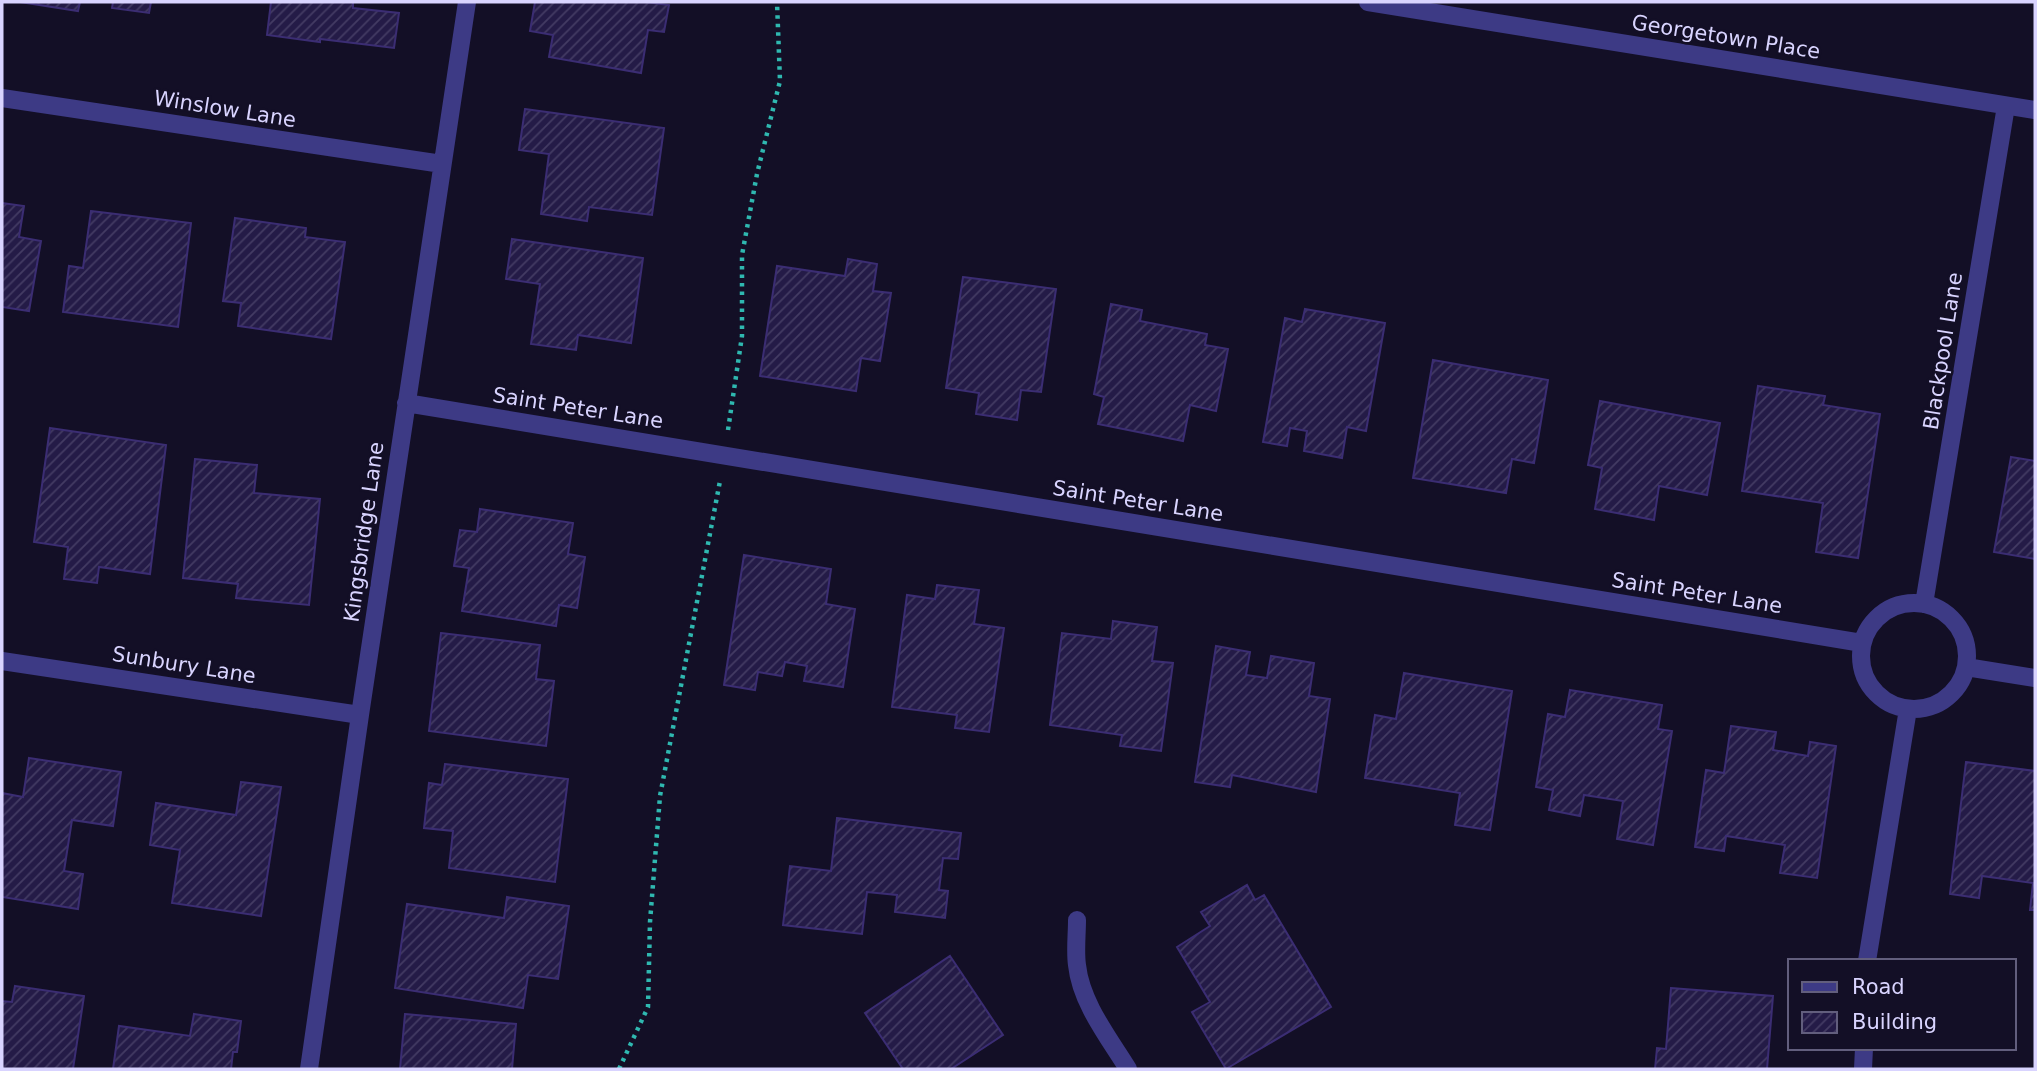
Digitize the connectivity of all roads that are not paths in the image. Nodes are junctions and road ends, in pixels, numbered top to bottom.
1 (467, 2) edge
2 (1368, 2) edge
3 (2, 98) edge
4 (2006, 106) junction
5 (2035, 110) edge
6 (442, 164) junction
7 (406, 403) junction
8 (1924, 604) junction
9 (1862, 643) junction
10 (2, 661) edge
11 (1966, 667) junction
12 (2035, 678) edge
13 (1908, 709) junction
14 (360, 715) junction
15 (1077, 920) dead end
16 (1867, 959) edge
17 (1864, 1050) edge
18 (309, 1069) edge
19 (1128, 1069) edge
20 (1863, 1069) edge

1 - 6 street, Kingsbridge Lane
2 - 4 street, Georgetown Place
3 - 6 street, Winslow Lane
4 - 5 street, Georgetown Place
4 - 8 street, Blackpool Lane
6 - 7 street, Kingsbridge Lane
7 - 9 street, Saint Peter Lane
7 - 14 street, Kingsbridge Lane
8 - 9 street
8 - 11 street
9 - 13 street
10 - 14 street, Sunbury Lane
11 - 12 street
11 - 13 street
13 - 16 street
14 - 18 street, Kingsbridge Lane
15 - 19 street
17 - 20 street

